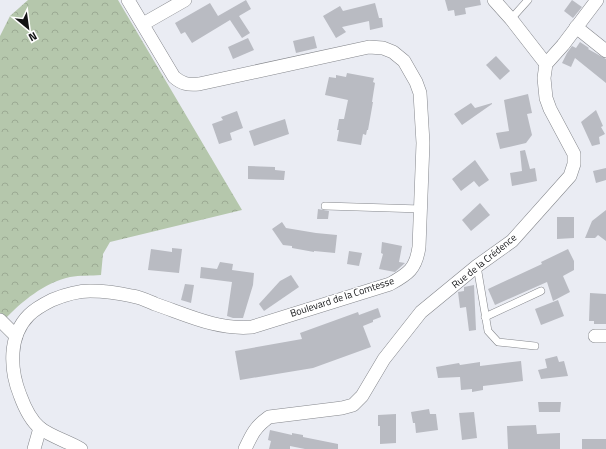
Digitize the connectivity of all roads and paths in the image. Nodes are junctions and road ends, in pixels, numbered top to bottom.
1 (128, 0) edge
2 (184, 0) edge
3 (494, 0) edge
4 (528, 0) edge
5 (597, 0) edge
6 (512, 19) junction
7 (143, 24) junction
8 (576, 27) junction
9 (606, 51) edge
10 (546, 64) junction
11 (325, 206) dead end
12 (420, 209) junction
13 (477, 266) junction
14 (541, 290) dead end
15 (485, 317) junction
16 (0, 320) edge
17 (16, 336) junction
18 (535, 346) dead end
19 (6, 364) edge
20 (40, 428) junction
21 (34, 449) edge
22 (81, 449) edge
23 (245, 449) edge

1 - 7 street, Boulevard de la Comtesse
2 - 7 street
3 - 6 street
4 - 6 lane
5 - 8 street
6 - 10 street
7 - 12 street, Boulevard de la Comtesse
8 - 9 street
8 - 10 street
10 - 13 street, Rue de la Crédence
11 - 12 lane
12 - 17 street, Boulevard de la Comtesse
13 - 15 lane
13 - 23 street, Rue de la Crédence
14 - 15 lane
15 - 18 lane
16 - 17 street
17 - 19 street, Boulevard de la Comtesse
19 - 20 street, Boulevard de la Comtesse
20 - 21 street
20 - 22 street, Boulevard de la Comtesse

